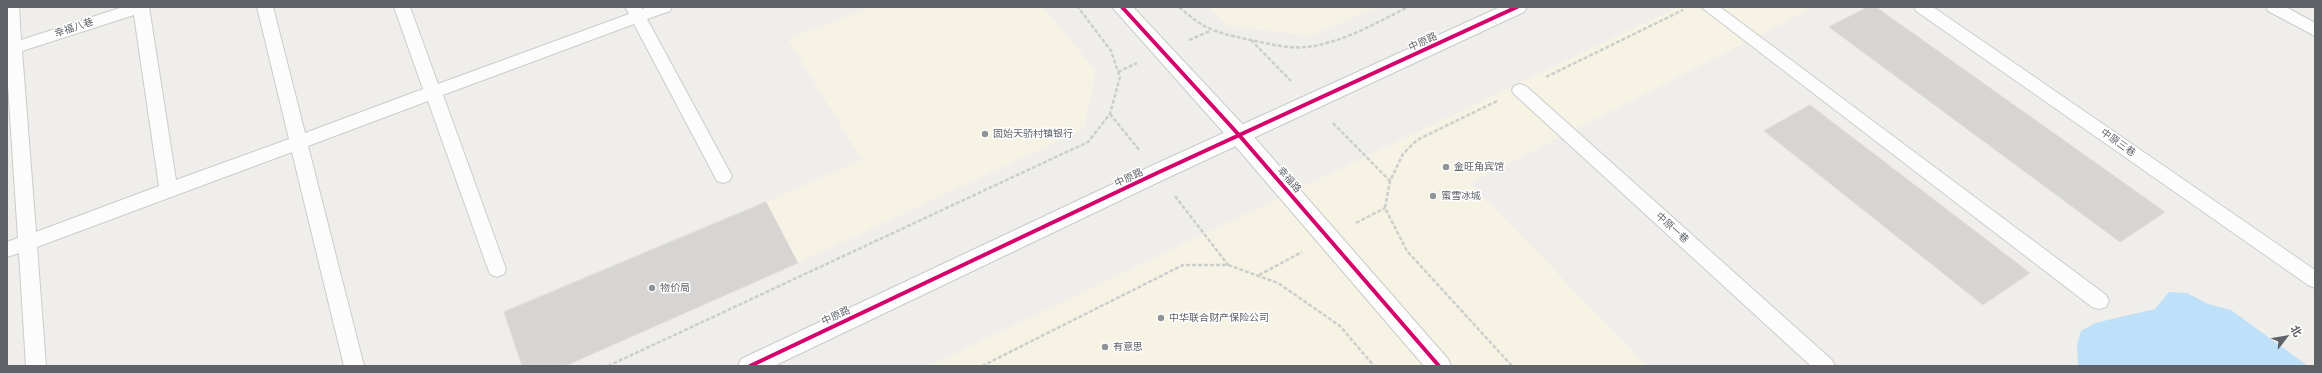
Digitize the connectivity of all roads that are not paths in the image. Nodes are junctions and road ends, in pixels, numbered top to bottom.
1 (11, 7) edge
2 (141, 7) edge
3 (264, 7) edge
4 (402, 7) edge
5 (664, 7) edge
6 (1122, 7) edge
7 (1517, 7) edge
8 (1709, 7) edge
9 (1922, 7) edge
10 (2274, 7) edge
11 (635, 12) edge
12 (2315, 30) edge
13 (10, 48) edge
14 (1520, 90) road end
15 (432, 92) junction
16 (1240, 135) junction
17 (298, 142) junction
18 (723, 176) dead end
19 (169, 190) junction
20 (28, 242) junction
21 (7, 250) edge
22 (497, 269) dead end
23 (2315, 280) edge
24 (2099, 301) dead end
25 (36, 366) edge
26 (354, 366) edge
27 (750, 366) edge
28 (1439, 366) edge
29 (1825, 366) edge

1 - 13 lane
2 - 13 lane, 幸福八巷
2 - 19 lane
3 - 17 lane
4 - 15 lane
5 - 11 lane
6 - 16 main road, 幸福路
7 - 16 main road, 中原路
8 - 24 lane
9 - 23 lane, 中原三巷
10 - 12 lane
11 - 15 lane
11 - 18 lane
13 - 20 lane
14 - 29 lane, 中原一巷
15 - 17 lane
15 - 22 lane
16 - 27 main road, 中原路
16 - 28 main road, 幸福路
17 - 19 lane
17 - 26 lane
19 - 20 lane
20 - 21 lane
20 - 25 lane

